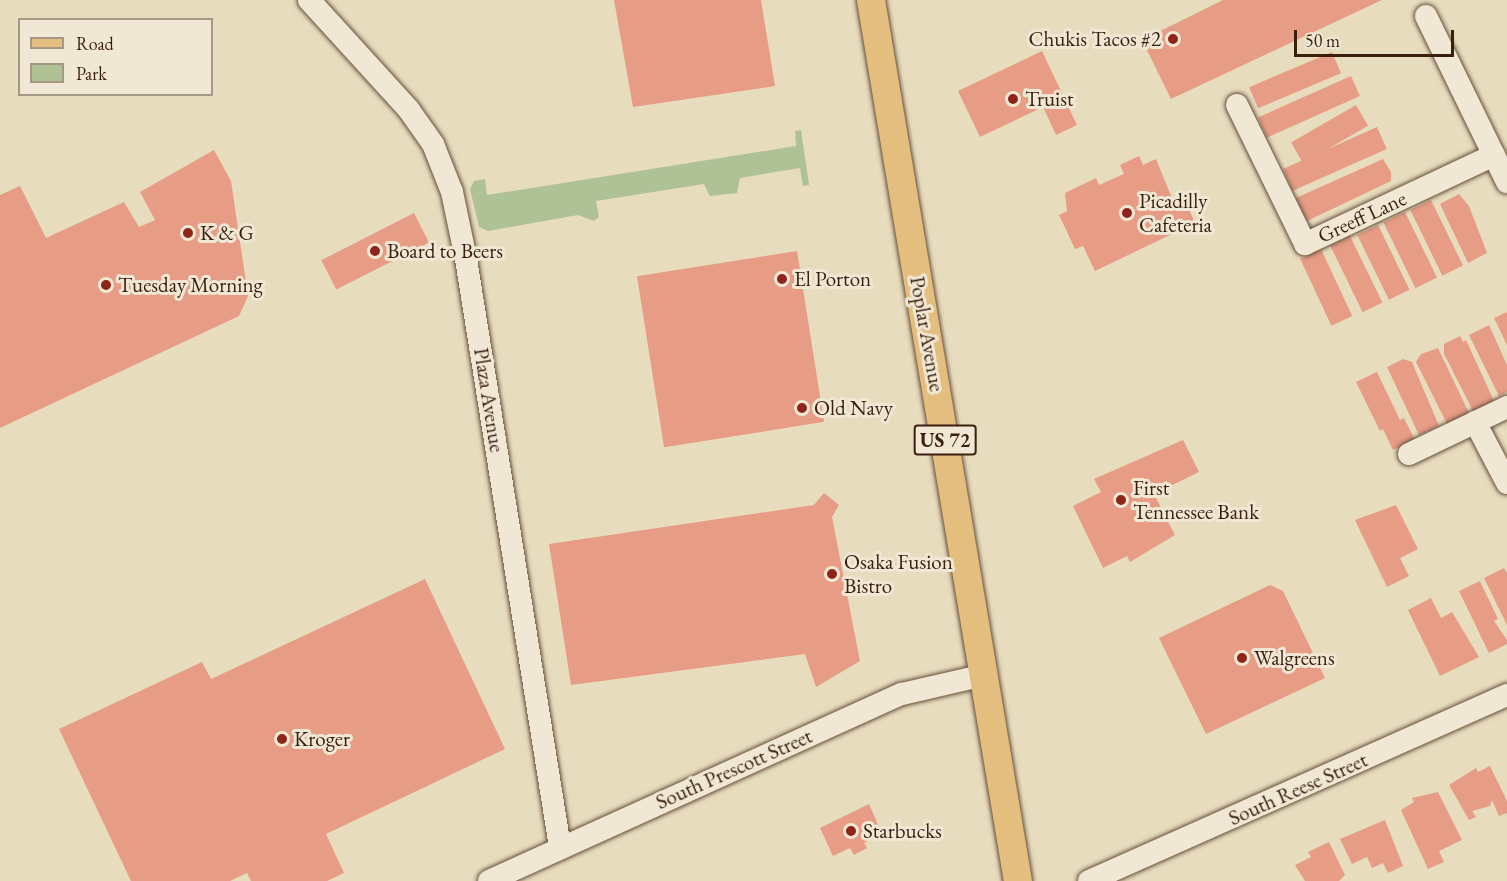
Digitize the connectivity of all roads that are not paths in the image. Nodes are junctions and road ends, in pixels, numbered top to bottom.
1 (309, 0) edge
2 (871, 0) edge
3 (1426, 16) dead end
4 (1237, 105) dead end
5 (1494, 155) junction
6 (1507, 182) edge
7 (1507, 407) edge
8 (1475, 422) junction
9 (1409, 454) dead end
10 (1507, 483) edge
11 (984, 675) junction
12 (1507, 695) edge
13 (560, 847) junction
14 (489, 881) edge
15 (1018, 881) edge
16 (1089, 881) edge

1 - 13 street, Plaza Avenue
2 - 11 main road, Poplar Avenue / US 72
3 - 5 street
4 - 5 street, Greeff Lane
5 - 6 street
7 - 8 street
8 - 9 street
8 - 10 street
11 - 13 street, South Prescott Street
11 - 15 main road, Poplar Avenue / US 72
12 - 16 street, South Reese Street
13 - 14 street, South Prescott Street

